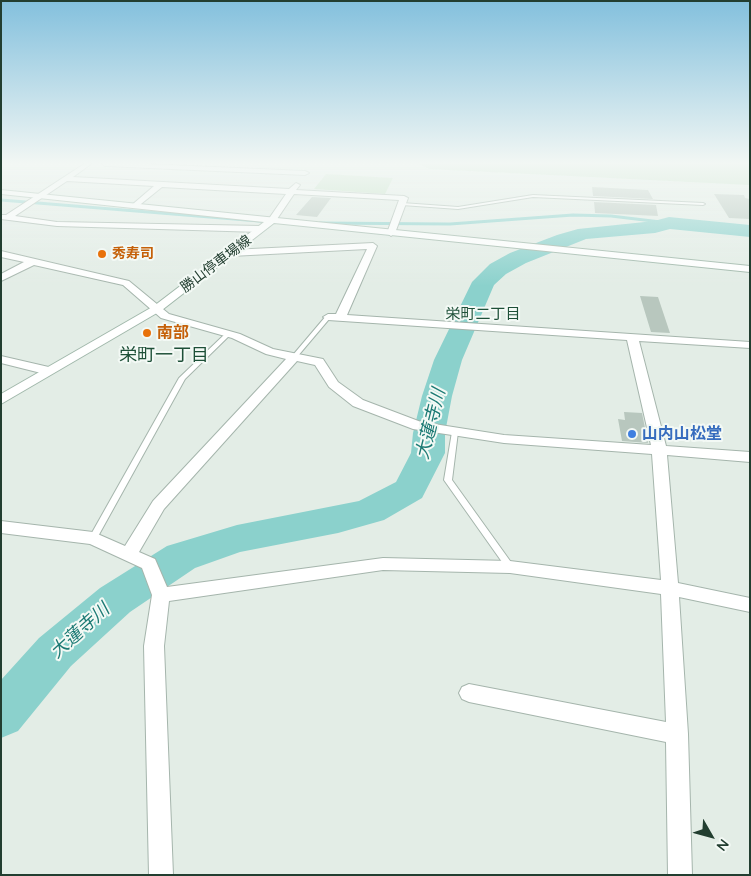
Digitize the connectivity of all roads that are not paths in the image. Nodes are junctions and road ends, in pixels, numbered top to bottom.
1 (402, 204) edge
2 (27, 205) edge
3 (125, 205) edge
4 (282, 205) edge
5 (414, 205) edge
6 (478, 205) edge
7 (136, 206) joint
8 (4, 219) edge
9 (272, 220) junction
10 (261, 229) junction
11 (387, 233) junction
12 (373, 246) junction
13 (231, 253) junction
14 (1, 254) edge
15 (34, 261) junction
16 (750, 269) edge
17 (1, 278) edge
18 (158, 308) junction
19 (334, 317) junction
20 (228, 334) junction
21 (632, 337) junction
22 (750, 345) edge
23 (295, 356) junction
24 (1, 359) edge
25 (49, 371) junction
26 (1, 400) edge
27 (455, 432) junction
28 (659, 448) junction
29 (750, 456) edge
30 (1, 527) edge
31 (93, 538) junction
32 (129, 554) junction
33 (510, 567) junction
34 (670, 588) junction
35 (161, 595) junction
36 (750, 605) edge
37 (469, 693) dead end
38 (677, 734) junction
39 (161, 875) edge
40 (680, 875) edge

1 - 11 street
2 - 8 street
3 - 7 main road, 勝山停車場線
4 - 9 street
5 - 6 lane
7 - 9 main road, 勝山停車場線
8 - 10 street
9 - 10 main road, 勝山停車場線
9 - 11 main road
10 - 13 main road, 勝山停車場線
11 - 12 street
11 - 16 main road
12 - 13 street
12 - 19 street
13 - 18 main road, 勝山停車場線
14 - 15 street
15 - 17 street
15 - 18 street
18 - 20 street
18 - 25 main road, 勝山停車場線
19 - 21 street
19 - 23 lane
20 - 23 street
20 - 31 lane
21 - 22 street
21 - 28 street
23 - 27 street
23 - 32 street
24 - 25 street
25 - 26 main road, 勝山停車場線
27 - 28 street
27 - 33 lane
28 - 29 street
28 - 34 street
30 - 31 street
31 - 32 street
32 - 35 street
33 - 34 street
33 - 35 street
34 - 36 street
34 - 38 street
35 - 39 street
37 - 38 street
38 - 40 street

